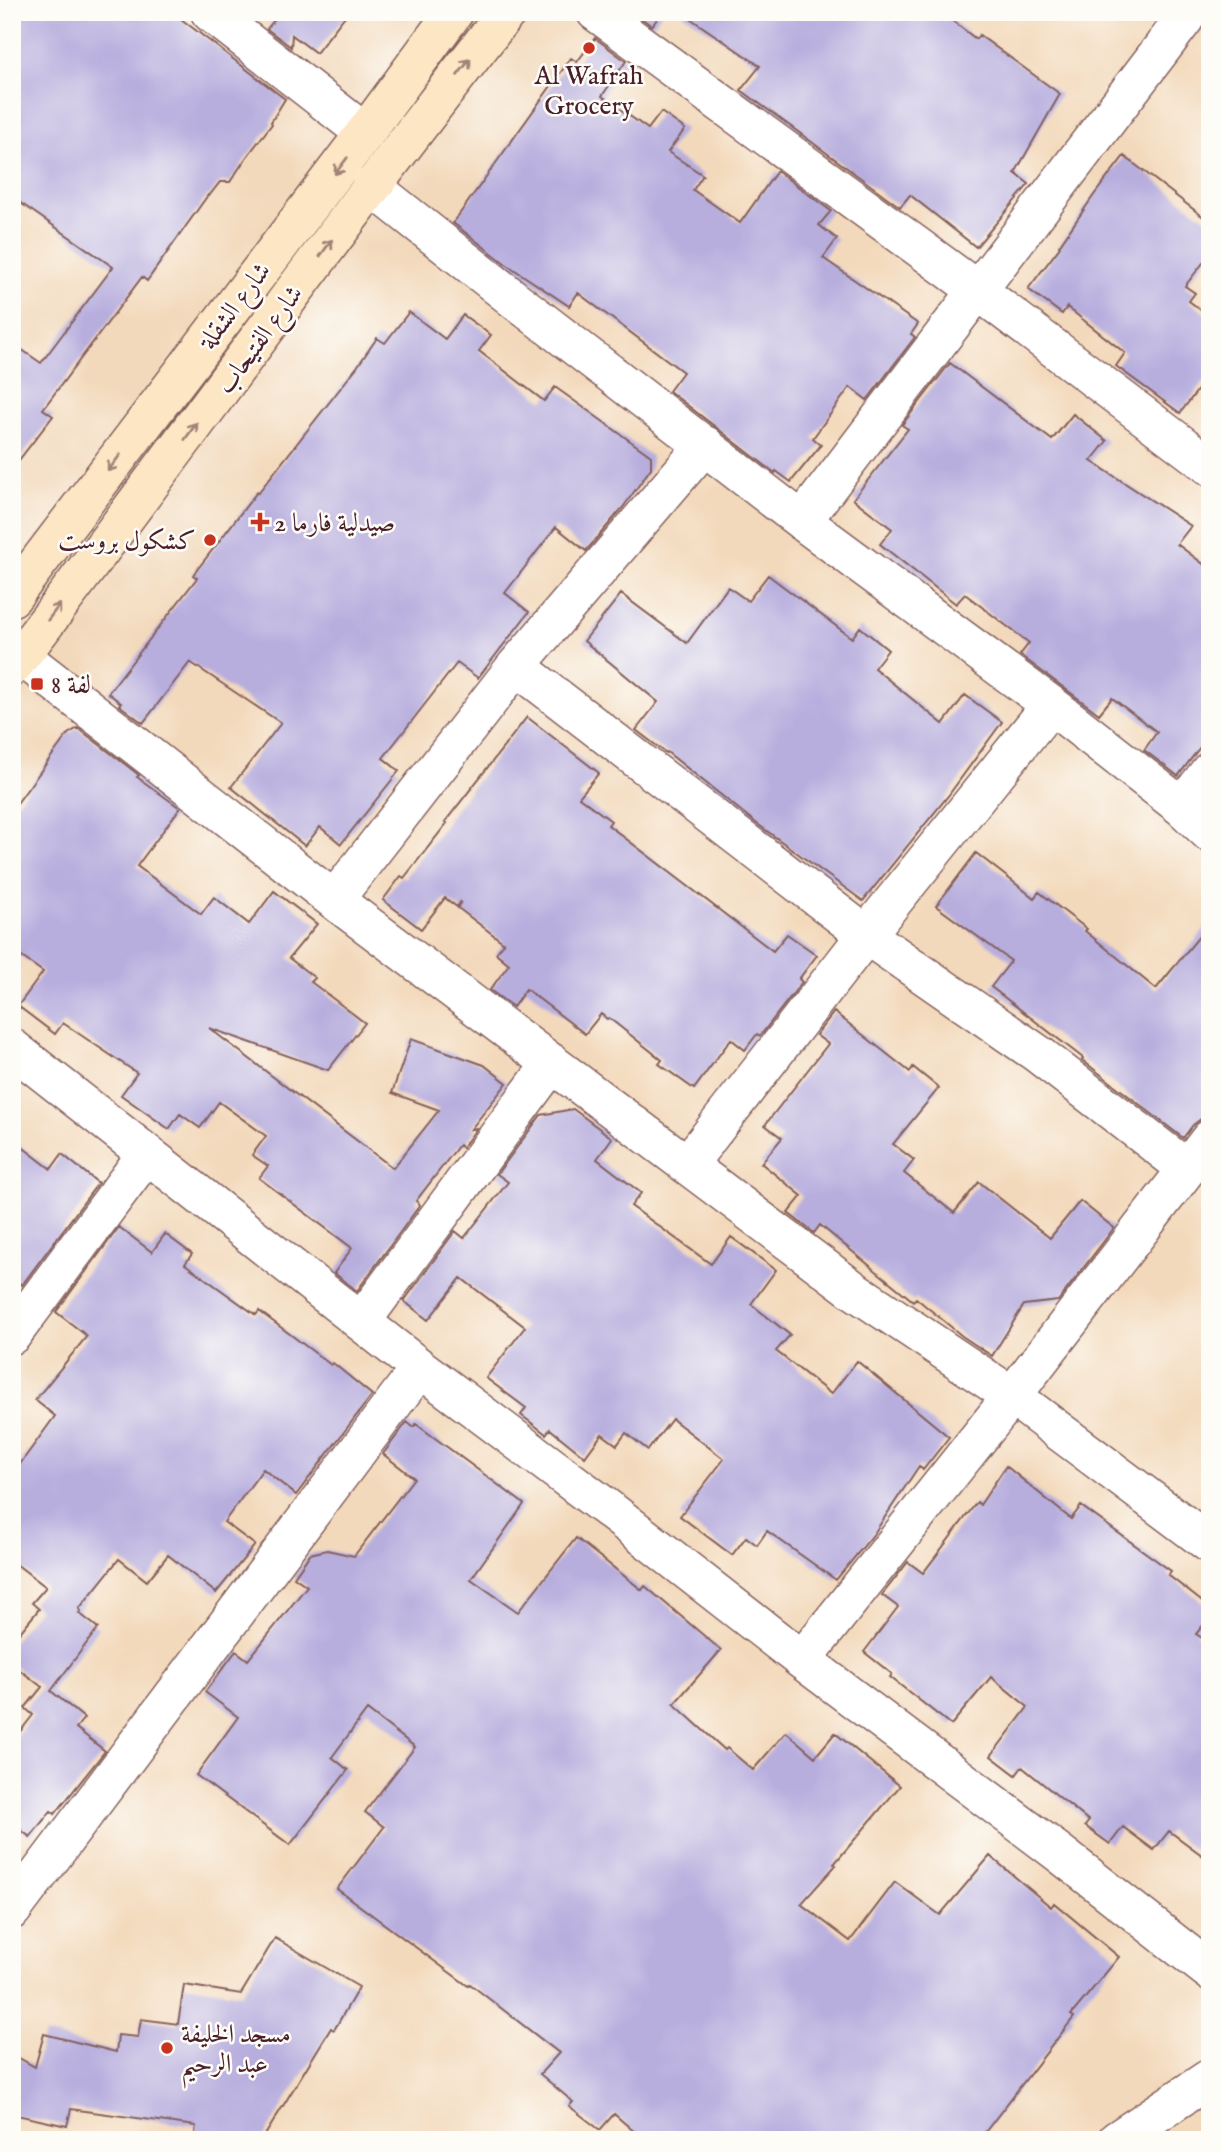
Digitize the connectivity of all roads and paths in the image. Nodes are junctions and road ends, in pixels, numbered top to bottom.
1 (210, 12) edge
2 (454, 12) edge
3 (507, 12) edge
4 (596, 12) edge
5 (1191, 22) edge
6 (365, 133) junction
7 (371, 186) junction
8 (977, 290) junction
9 (705, 445) junction
10 (1210, 466) edge
11 (802, 521) junction
12 (12, 597) edge
13 (15, 657) edge
14 (516, 666) junction
15 (1051, 705) junction
16 (1210, 771) edge
17 (1182, 807) junction
18 (1210, 833) edge
19 (334, 900) junction
20 (866, 935) junction
21 (12, 1048) edge
22 (552, 1063) junction
23 (1210, 1139) edge
24 (146, 1155) junction
25 (687, 1165) junction
26 (1186, 1168) junction
27 (361, 1322) junction
28 (12, 1335) edge
29 (420, 1368) junction
30 (1012, 1396) junction
31 (1210, 1544) edge
32 (802, 1660) junction
33 (12, 1910) edge
34 (1210, 1970) edge
35 (1210, 2078) edge
36 (1117, 2140) edge

1 - 6 street
2 - 6 main road, شارع الشقلة
7 -> 3 main road, شارع الفتيحاب
4 - 8 street
5 - 8 street
6 -> 12 main road, شارع الشقلة
7 - 9 street
13 -> 7 main road, شارع الفتيحاب
8 - 10 street
8 - 11 street
9 - 11 street
9 - 14 street
11 - 15 street
13 - 19 street
14 - 19 street
14 - 20 street
15 - 17 street
15 - 20 street
16 - 17 street
17 - 18 street
19 - 22 street
20 - 25 street
20 - 26 street
21 - 24 street
22 - 25 street
22 - 27 street
23 - 26 street
24 - 27 street
24 - 28 street
25 - 30 street
26 - 30 street
27 - 29 street
29 - 32 street
29 - 33 street
30 - 31 street
30 - 32 street
32 - 34 street
35 - 36 street

